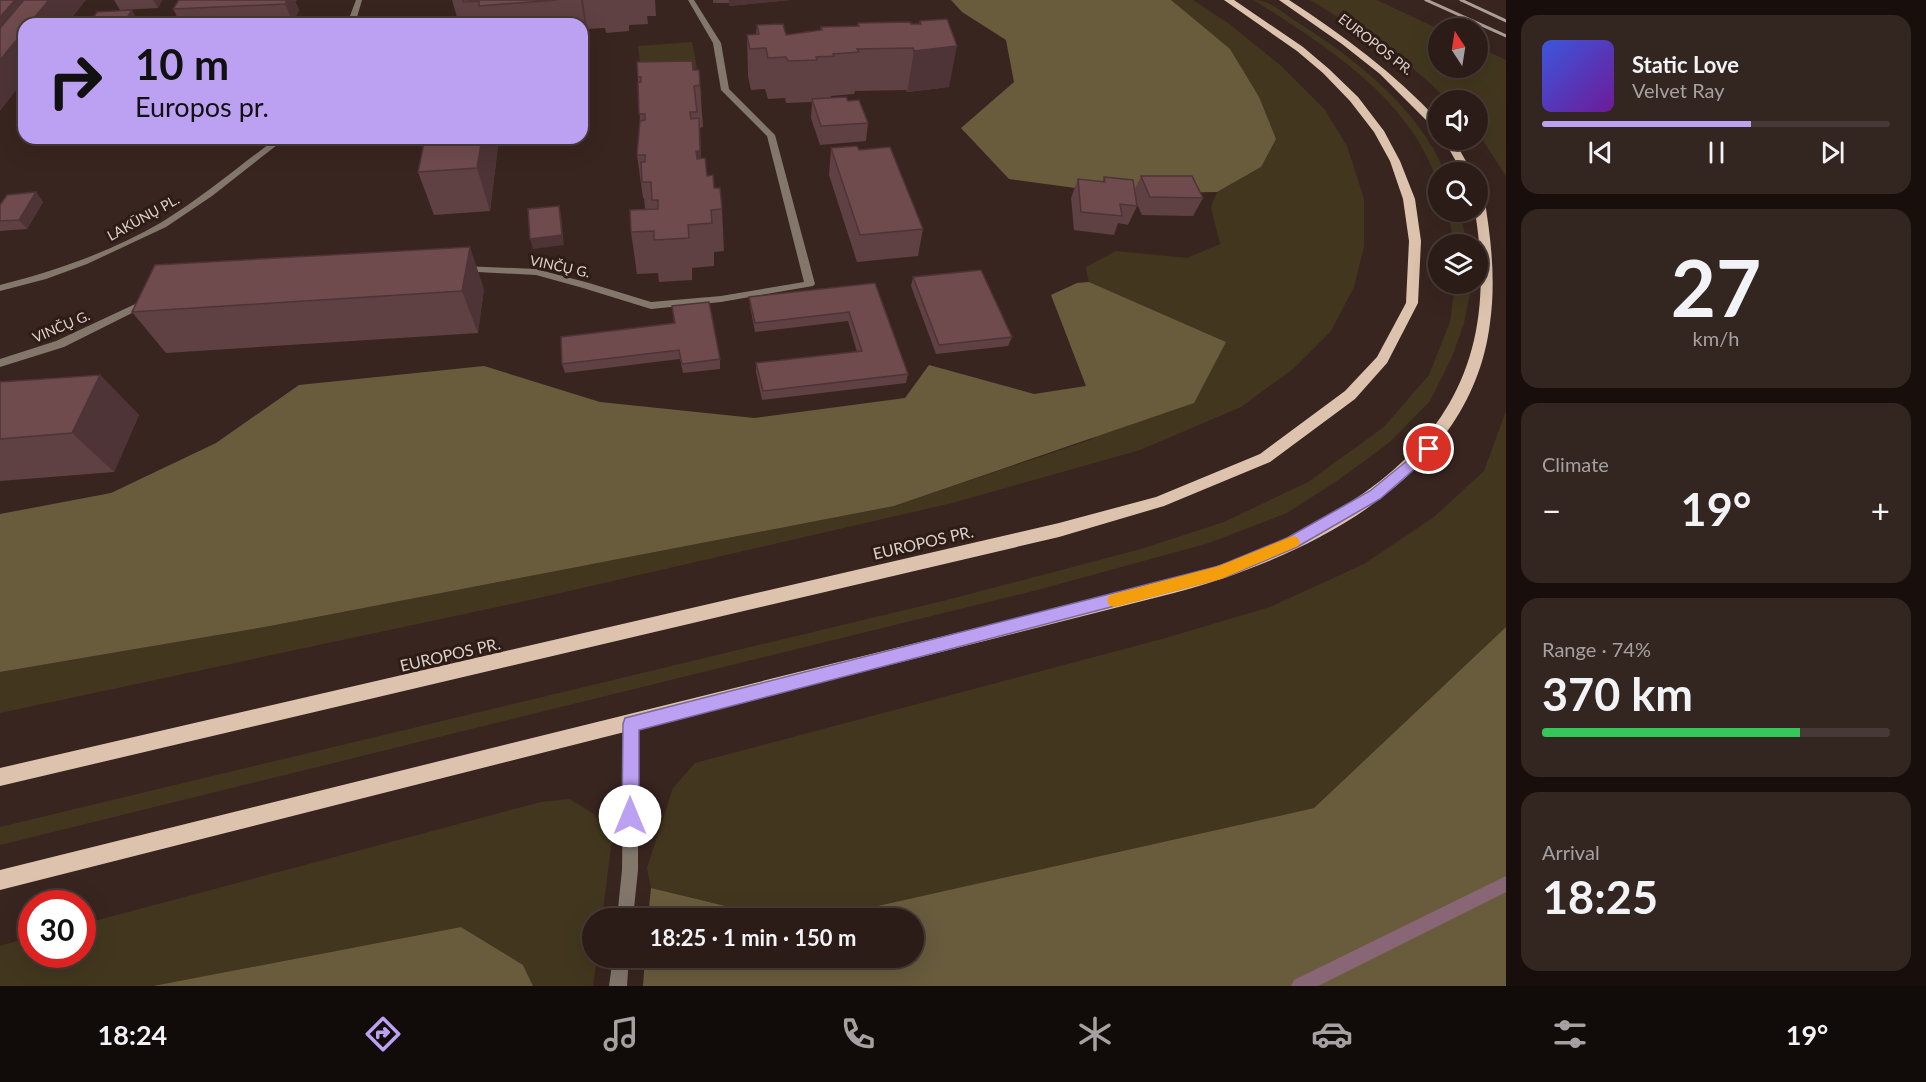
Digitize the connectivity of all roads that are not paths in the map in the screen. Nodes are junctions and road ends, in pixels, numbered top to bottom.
1 (359, 0) edge
2 (691, 0) edge
3 (1228, 0) edge
4 (1283, 0) edge
5 (353, 18) edge
6 (1428, 114) edge
7 (274, 144) edge
8 (1487, 222) edge
9 (453, 269) edge
10 (0, 288) edge
11 (153, 299) edge
12 (0, 363) edge
13 (631, 724) junction
14 (0, 777) edge
15 (0, 880) edge
16 (626, 908) edge
17 (620, 968) edge
18 (618, 986) edge

1 - 5 street
2 - 9 street, VINČŲ G.
3 - 14 main road, EUROPOS PR.
4 - 6 main road, EUROPOS PR.
7 - 10 street, LAKŪNŲ PL.
8 - 13 main road
11 - 12 street, VINČŲ G.
13 - 15 main road
13 - 16 street
17 - 18 street

